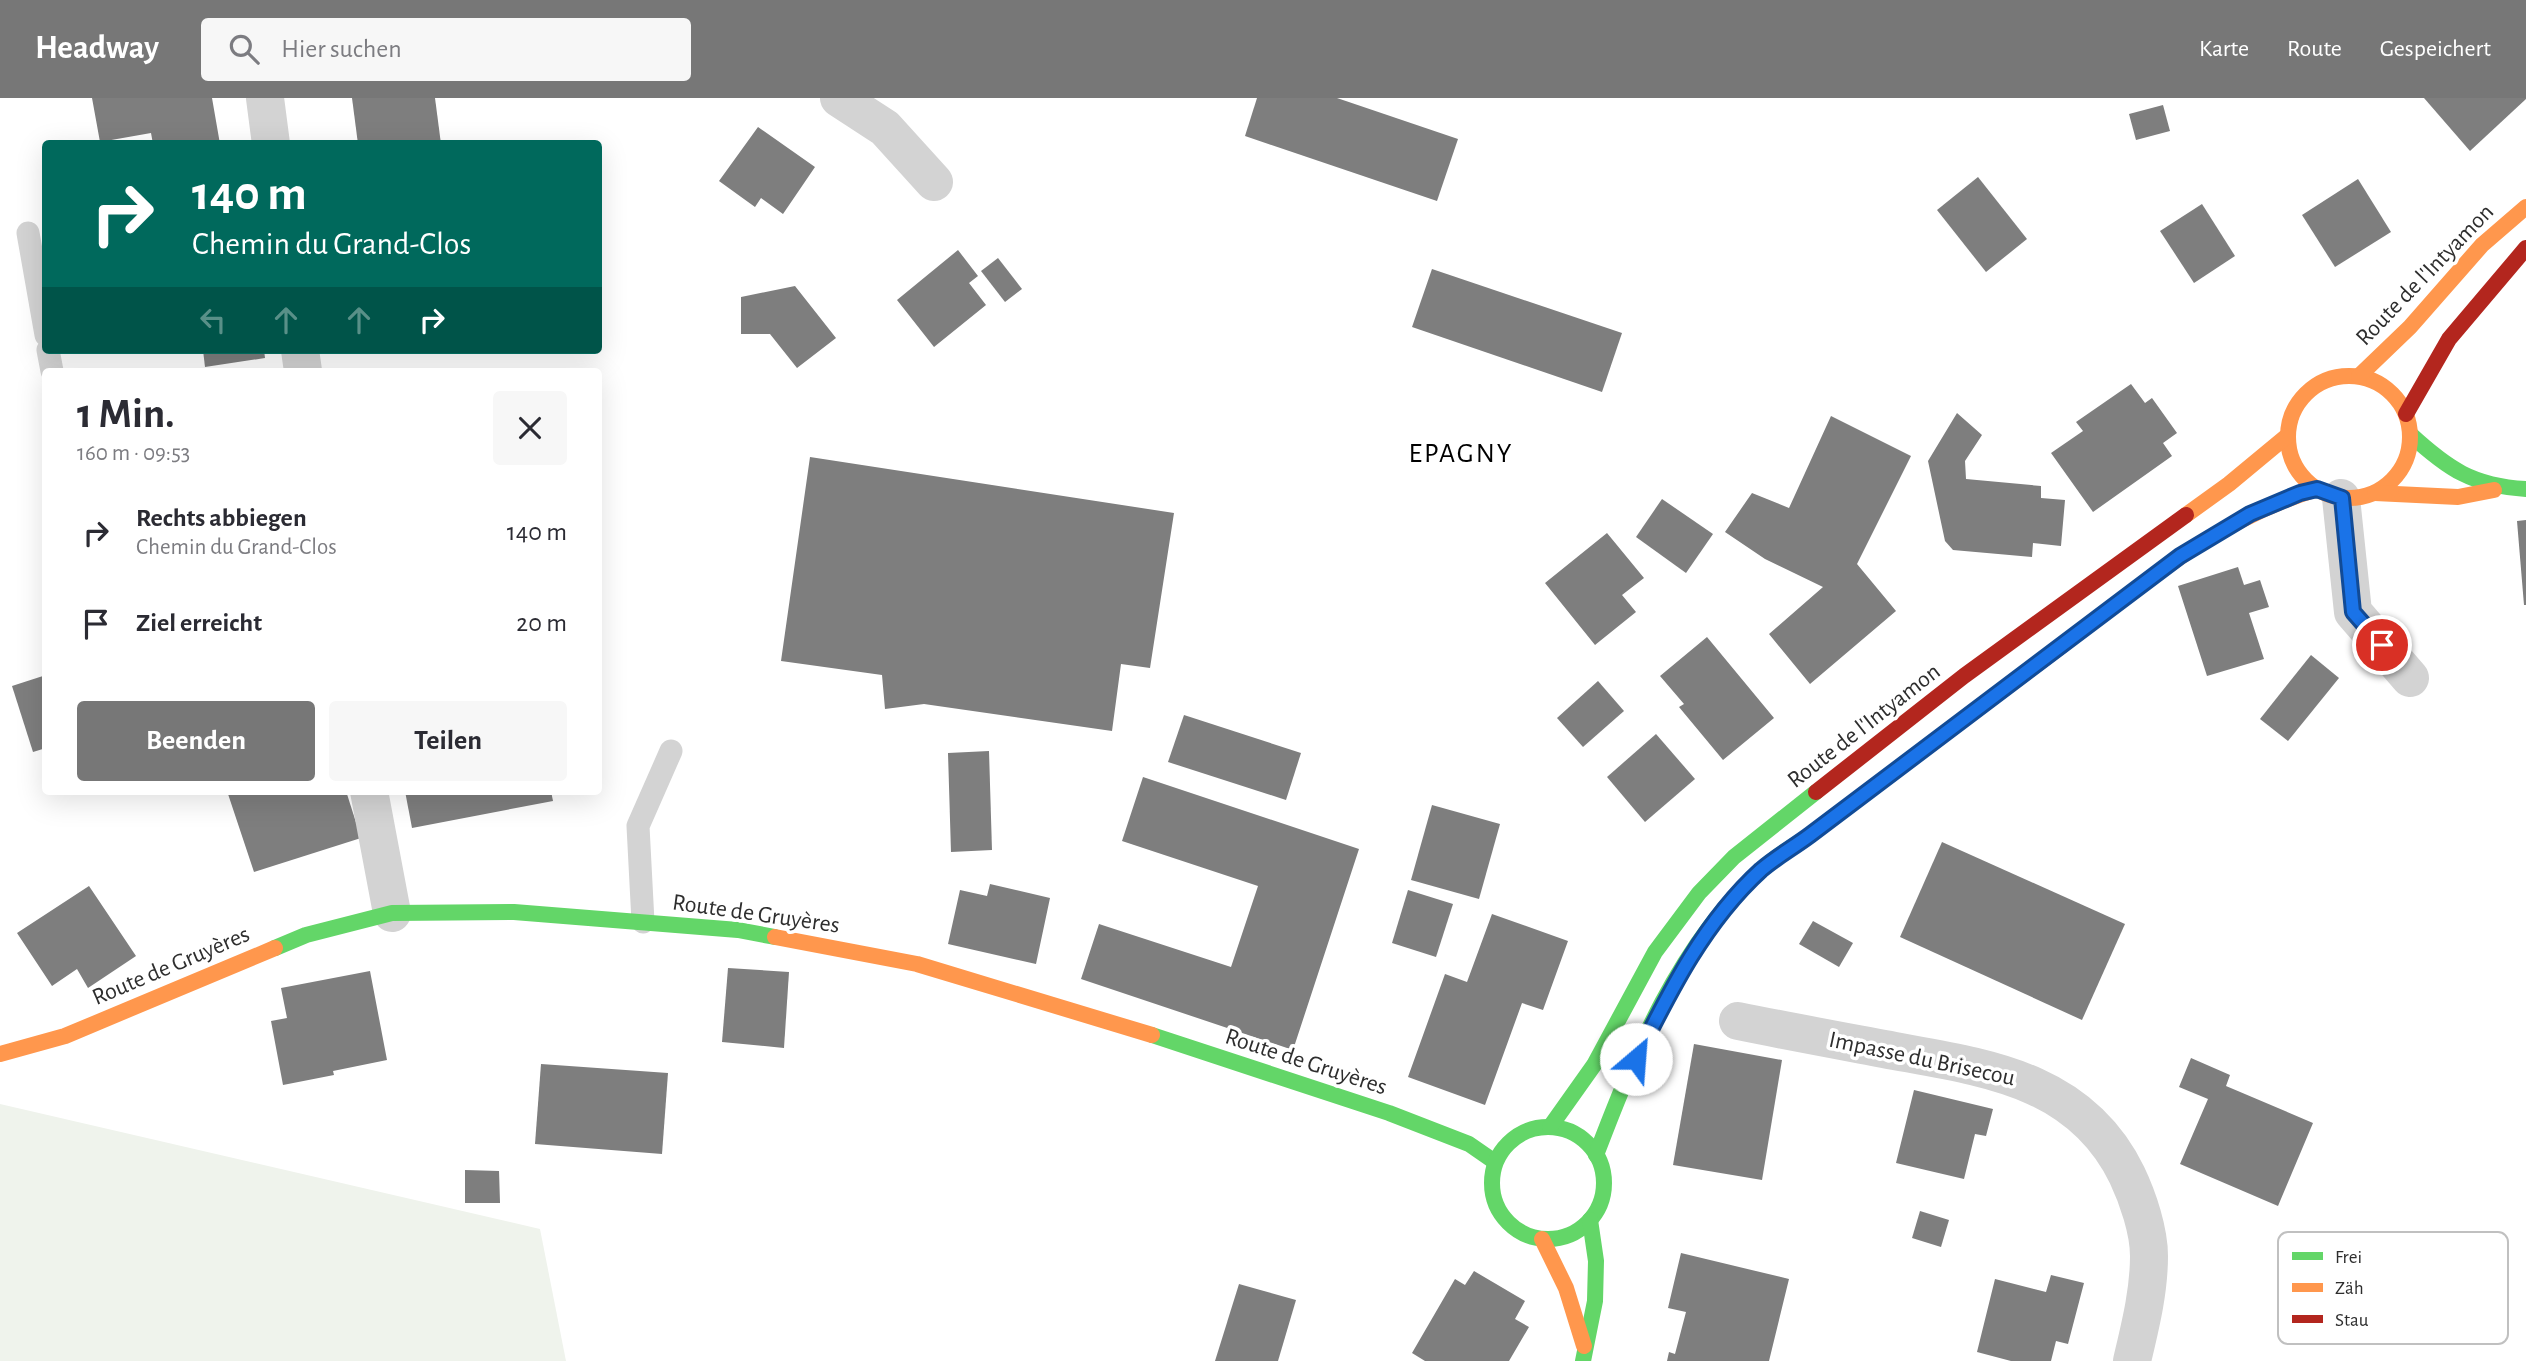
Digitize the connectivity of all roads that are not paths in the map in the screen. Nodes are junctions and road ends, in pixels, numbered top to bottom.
1 (265, 98) edge
2 (839, 98) edge
3 (270, 140) edge
4 (934, 182) dead end
5 (2526, 207) edge
6 (28, 233) dead end
7 (2526, 248) edge
8 (42, 312) edge
9 (2359, 376) junction
10 (2406, 414) junction
11 (2410, 434) junction
12 (2287, 436) junction
13 (2499, 489) junction
14 (2526, 489) edge
15 (2345, 493) junction
16 (2410, 678) dead end
17 (671, 751) dead end
18 (370, 795) edge
19 (392, 913) junction
20 (643, 922) junction
21 (1738, 1021) dead end
22 (0, 1054) edge
23 (1549, 1127) junction
24 (1597, 1155) junction
25 (1495, 1162) junction
26 (1590, 1220) junction
27 (1542, 1239) junction
28 (1583, 1353) edge
29 (2132, 1361) edge

1 - 3 street
2 - 4 street
5 - 9 main road, Route de l'Intyamon
6 - 8 lane
7 - 10 main road
9 - 10 main road
9 - 12 main road
10 - 11 main road
11 - 13 main road
11 - 15 main road
12 - 15 main road
12 - 23 main road, Route de l'Intyamon
13 - 14 main road
13 - 15 main road
15 - 16 street
15 - 24 main road
17 - 20 lane
18 - 19 street
19 - 20 main road, Route de Gruyères
19 - 22 main road, Route de Gruyères
20 - 25 main road, Route de Gruyères
21 - 29 street, Impasse du Brisecou
23 - 24 main road
23 - 25 main road
24 - 26 main road
25 - 27 main road
26 - 27 main road
26 - 28 main road
27 - 28 main road

